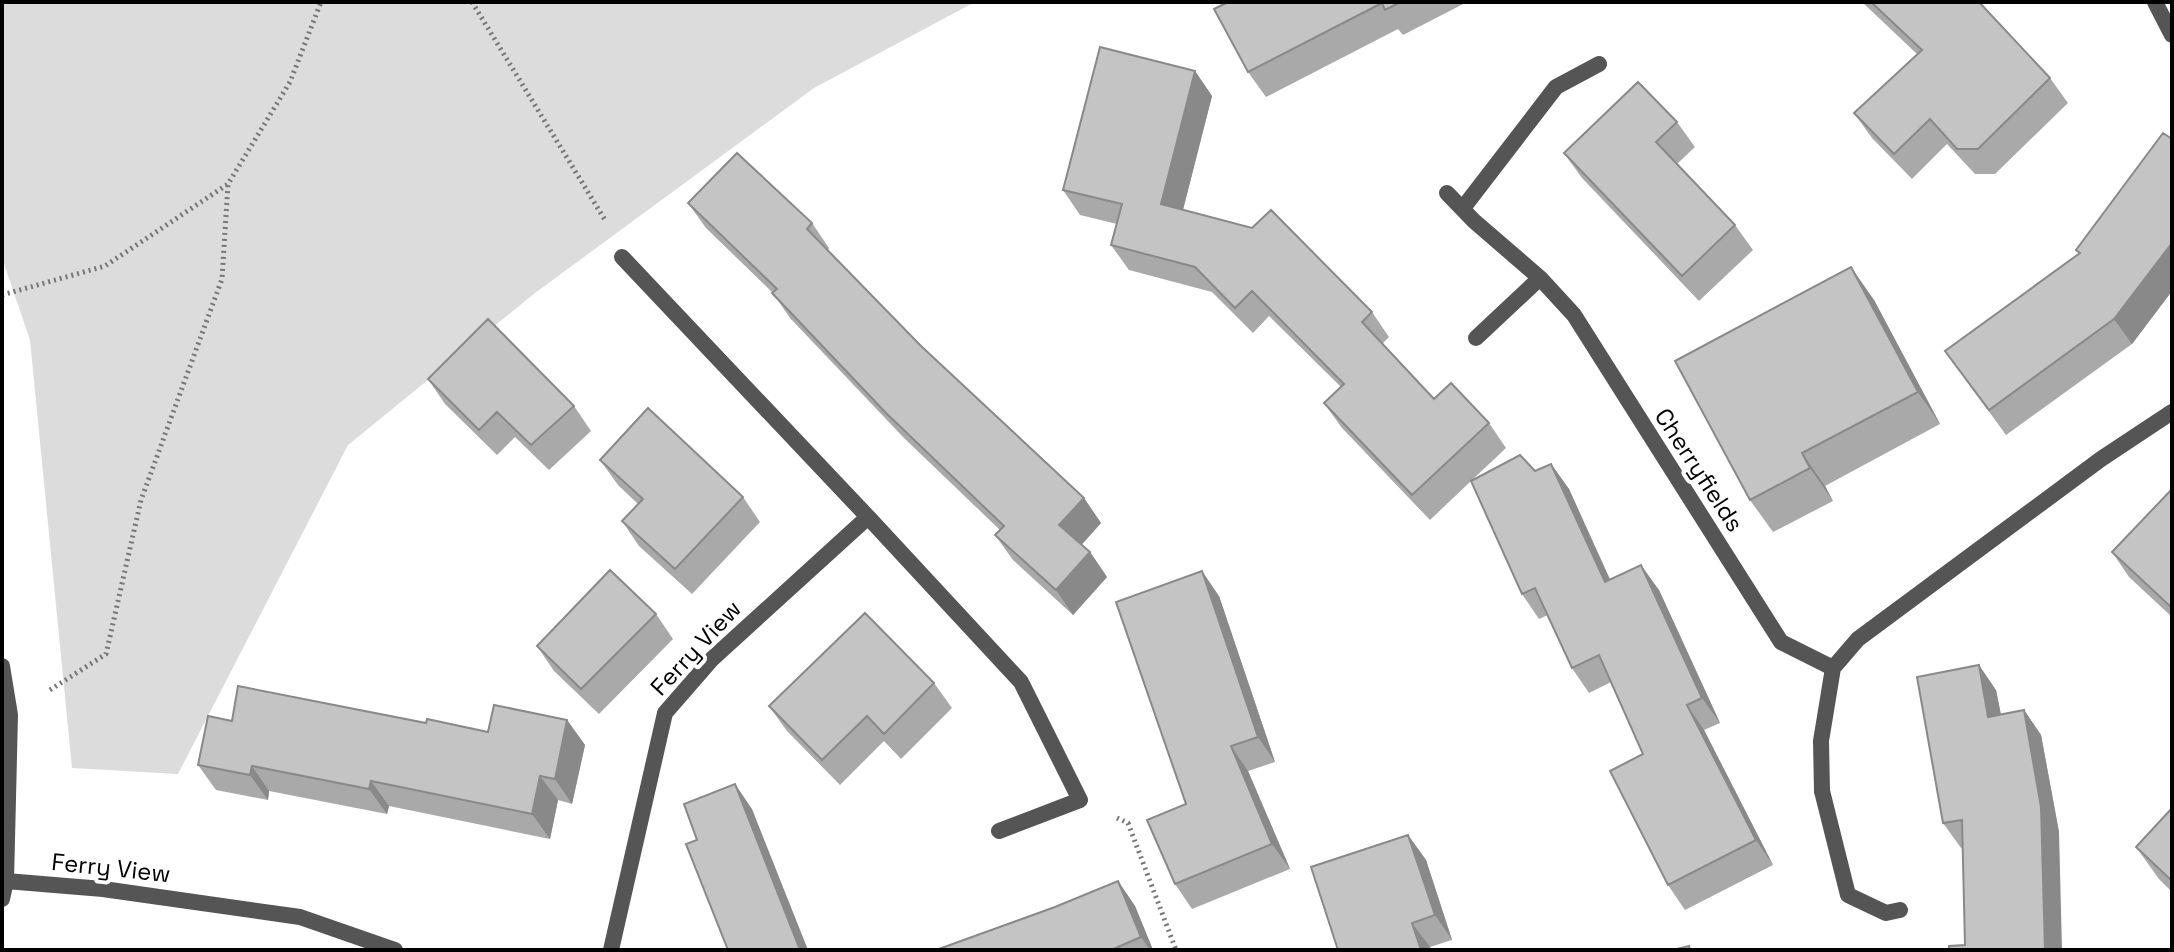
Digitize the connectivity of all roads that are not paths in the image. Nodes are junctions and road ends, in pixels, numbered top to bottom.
1 (2155, 2) edge
2 (2172, 35) edge
3 (1599, 64) dead end
4 (1447, 193) dead end
5 (1463, 208) junction
6 (622, 257) road end
7 (1540, 278) junction
8 (1476, 338) dead end
9 (2172, 412) edge
10 (868, 517) junction
11 (2, 666) edge
12 (1833, 668) junction
13 (999, 831) dead end
14 (6, 881) junction
15 (2, 899) edge
16 (1900, 910) dead end
17 (395, 950) edge
18 (611, 950) edge

1 - 2 street
3 - 5 street
4 - 5 street, Cherryfields
5 - 7 street, Cherryfields
6 - 10 street
7 - 8 street
7 - 12 street, Cherryfields
9 - 12 street
10 - 13 street
10 - 18 street, Ferry View
11 - 14 street
12 - 16 street
14 - 15 street
14 - 17 street, Ferry View

